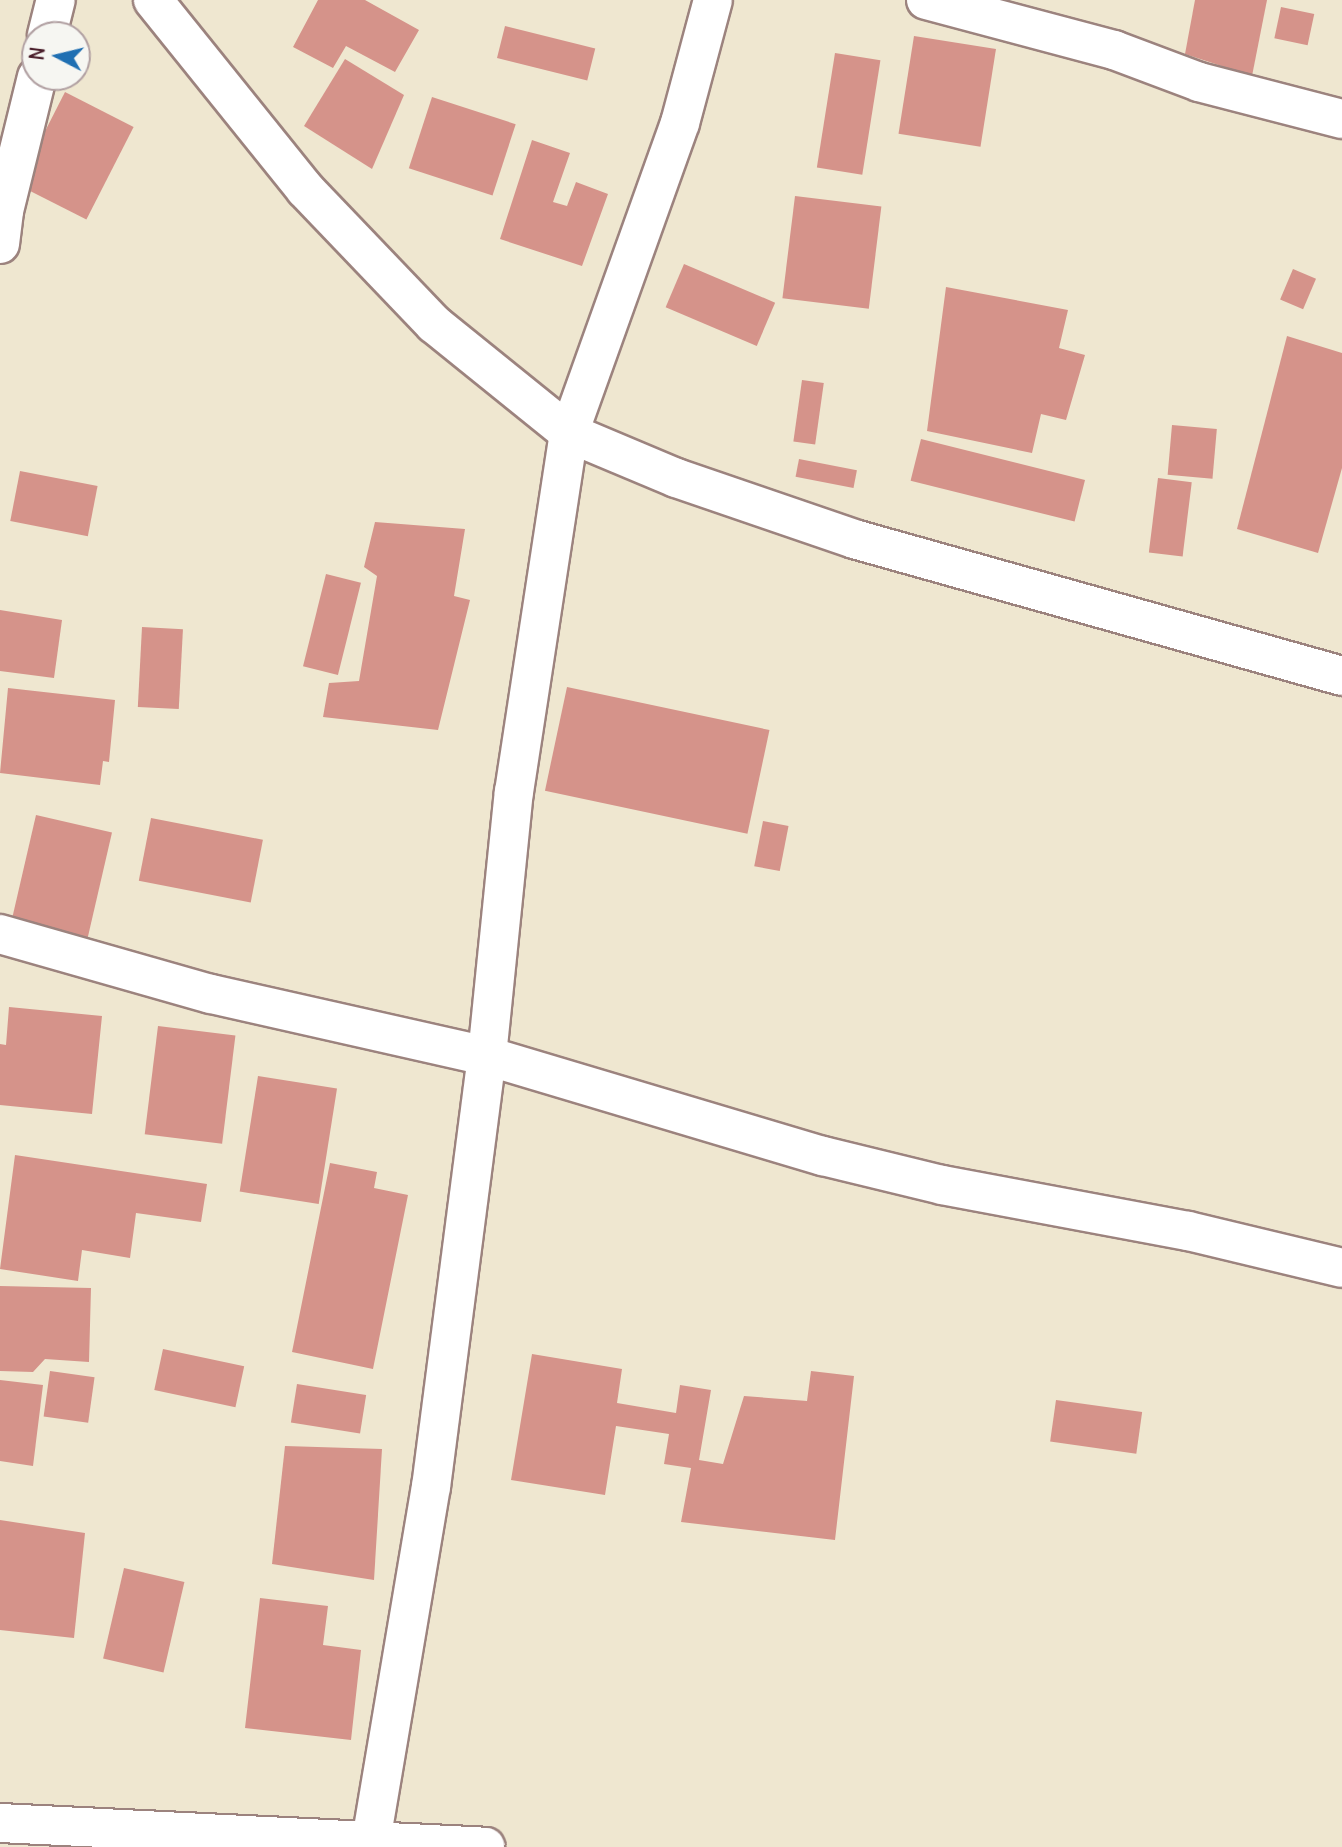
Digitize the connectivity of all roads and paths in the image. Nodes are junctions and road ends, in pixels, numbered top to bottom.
1 (56, 0) edge
2 (153, 0) edge
3 (713, 0) edge
4 (926, 0) edge
5 (51, 21) edge
6 (34, 91) edge
7 (1342, 119) edge
8 (0, 244) edge
9 (569, 433) junction
10 (1342, 676) edge
11 (0, 934) edge
12 (487, 1056) junction
13 (1342, 1268) edge
14 (0, 1823) edge
15 (371, 1841) junction
16 (485, 1847) edge

1 - 5 street
2 - 9 street
3 - 9 street
4 - 7 street
6 - 8 street
9 - 10 street
9 - 12 street
11 - 12 street
12 - 13 street
12 - 15 street
14 - 15 street
15 - 16 street

